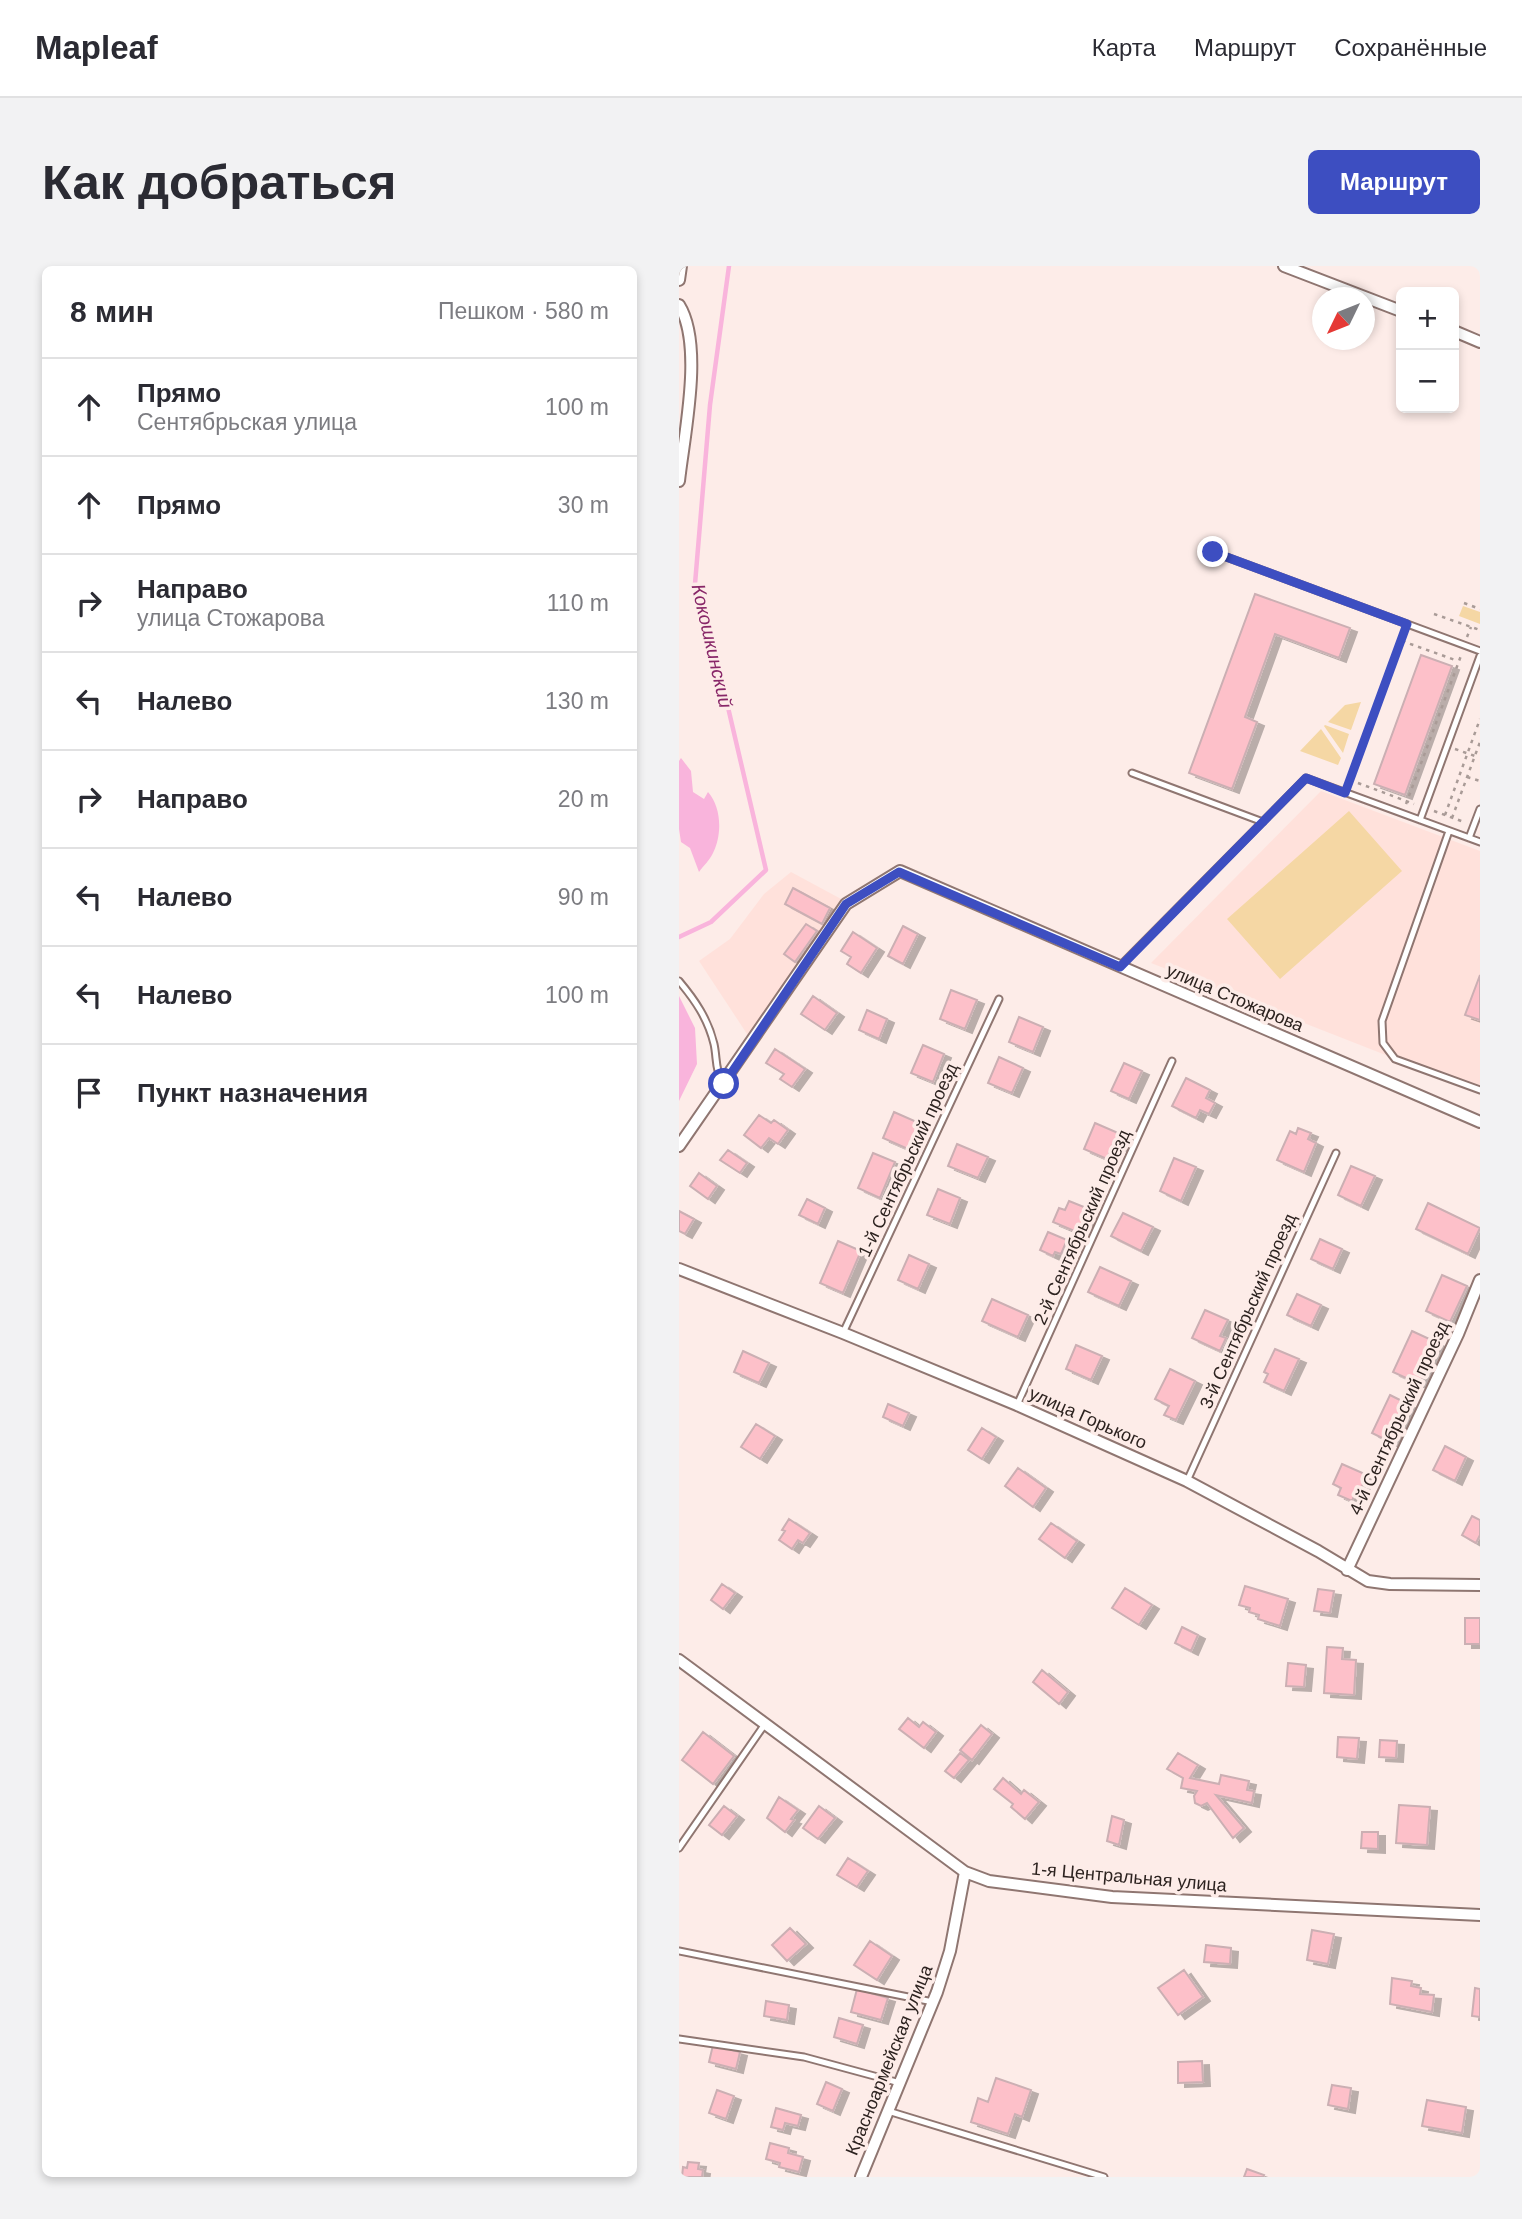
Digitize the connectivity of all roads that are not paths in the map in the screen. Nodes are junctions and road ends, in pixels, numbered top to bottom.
1 (681, 266) edge
2 (1284, 266) edge
3 (679, 280) edge
4 (679, 305) edge
5 (1396, 309) edge
6 (1459, 333) edge
7 (1480, 342) edge
8 (681, 438) edge
9 (679, 481) edge
10 (1213, 552) dead end
11 (1480, 651) edge
12 (1480, 656) edge
13 (1132, 773) dead end
14 (1480, 809) edge
15 (1420, 820) junction
16 (1263, 822) junction
17 (1449, 831) junction
18 (1469, 838) junction
19 (1480, 842) edge
20 (1120, 967) junction
21 (679, 981) edge
22 (999, 999) dead end
23 (1172, 1061) dead end
24 (724, 1084) junction
25 (1480, 1090) edge
26 (1480, 1122) edge
27 (679, 1146) edge
28 (1336, 1153) dead end
29 (679, 1269) edge
30 (1480, 1280) edge
31 (843, 1333) junction
32 (1017, 1405) junction
33 (1187, 1481) junction
34 (1347, 1570) junction
35 (1480, 1585) edge
36 (679, 1660) edge
37 (765, 1724) junction
38 (679, 1848) edge
39 (965, 1872) junction
40 (1480, 1915) edge
41 (679, 1951) edge
42 (933, 2002) junction
43 (679, 2039) edge
44 (900, 2083) junction
45 (888, 2111) junction
46 (860, 2177) edge
47 (1104, 2177) edge

1 - 3 street
2 - 5 street
4 - 8 street
6 - 7 street
8 - 9 street
10 - 11 lane
12 - 15 lane
13 - 16 lane
14 - 18 lane
15 - 16 lane
15 - 17 lane
16 - 20 lane
17 - 18 lane
17 - 25 lane
18 - 19 lane
20 - 24 street, улица Стожарова
20 - 26 street, улица Стожарова
21 - 24 lane
22 - 31 lane, 1-й Сентябрьский проезд
23 - 32 lane, 2-й Сентябрьский проезд
24 - 27 street
28 - 33 lane, 3-й Сентябрьский проезд
29 - 31 street, улица Горького
30 - 34 street, 4-й Сентябрьский проезд
31 - 32 street, улица Горького
32 - 33 street, улица Горького
33 - 34 street, улица Горького
34 - 35 street, улица Горького
36 - 37 street, 1-я Центральная улица
37 - 38 lane
37 - 39 street, 1-я Центральная улица
39 - 40 street, 1-я Центральная улица
39 - 42 street, Красноармейская улица
41 - 42 lane
42 - 44 street, Красноармейская улица
43 - 44 lane
44 - 45 street, Красноармейская улица
45 - 46 street, Красноармейская улица
45 - 47 lane

